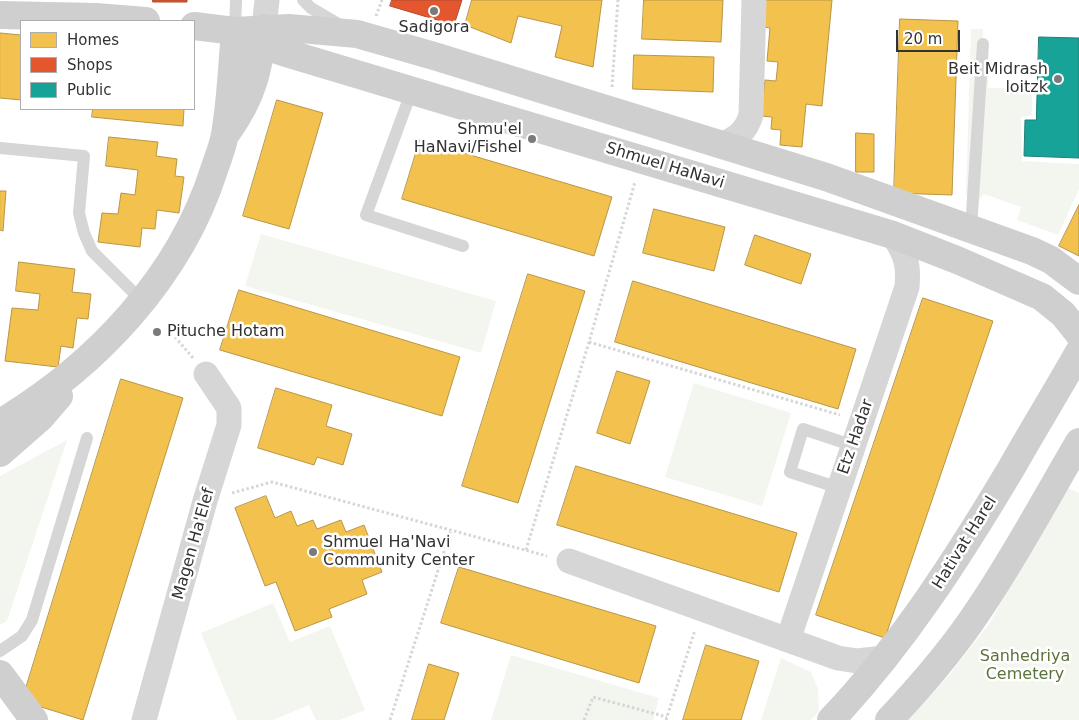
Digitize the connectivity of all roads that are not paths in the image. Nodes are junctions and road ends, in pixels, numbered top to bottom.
1 (236, 0) edge
2 (267, 0) edge
3 (303, 0) edge
4 (754, 0) edge
5 (62, 8) edge
6 (0, 15) edge
7 (140, 20) edge
8 (195, 26) edge
9 (234, 31) junction
10 (357, 34) junction
11 (263, 37) junction
12 (983, 44) dead end
13 (412, 90) junction
14 (225, 135) junction
15 (724, 144) junction
16 (0, 148) edge
17 (970, 229) junction
18 (893, 236) junction
19 (463, 246) dead end
20 (1079, 281) edge
21 (142, 301) junction
22 (1079, 334) edge
23 (1079, 352) edge
24 (79, 366) junction
25 (206, 374) dead end
26 (0, 422) edge
27 (87, 438) dead end
28 (1079, 442) edge
29 (854, 446) junction
30 (0, 453) edge
31 (839, 488) junction
32 (569, 562) road end
33 (788, 640) junction
34 (0, 651) edge
35 (838, 658) junction
36 (884, 658) junction
37 (0, 674) edge
38 (852, 696) junction
39 (34, 720) edge
40 (144, 720) edge
41 (831, 720) edge
42 (889, 720) edge

1 - 9 lane
2 - 11 street
3 - 10 lane
4 - 15 street
5 - 6 street
5 - 7 street
8 - 9 street, Shmuel HaNavi
9 - 11 street, Shmuel HaNavi
9 - 14 street
10 - 11 street, Shmuel HaNavi
10 - 15 street, Shmuel HaNavi
11 - 13 street, Shmuel HaNavi
11 - 14 street
12 - 17 lane
13 - 18 street, Shmuel HaNavi
13 - 19 lane
14 - 21 street
15 - 17 street, Shmuel HaNavi
16 - 21 lane
17 - 20 street, Shmuel HaNavi
18 - 22 street, Shmuel HaNavi
18 - 29 street, Etz Hadar
21 - 24 street
23 - 36 street, Hativat Harel
24 - 26 street
24 - 30 street
25 - 40 street, Magen Ha'Elef
27 - 34 lane
28 - 42 street
29 - 31 street, Etz Hadar
29 - 31 lane
31 - 33 street, Etz Hadar
32 - 33 street
33 - 35 street
35 - 36 street
35 - 38 street
36 - 38 street, Hativat Harel
37 - 39 street
38 - 41 street, Hativat Harel

